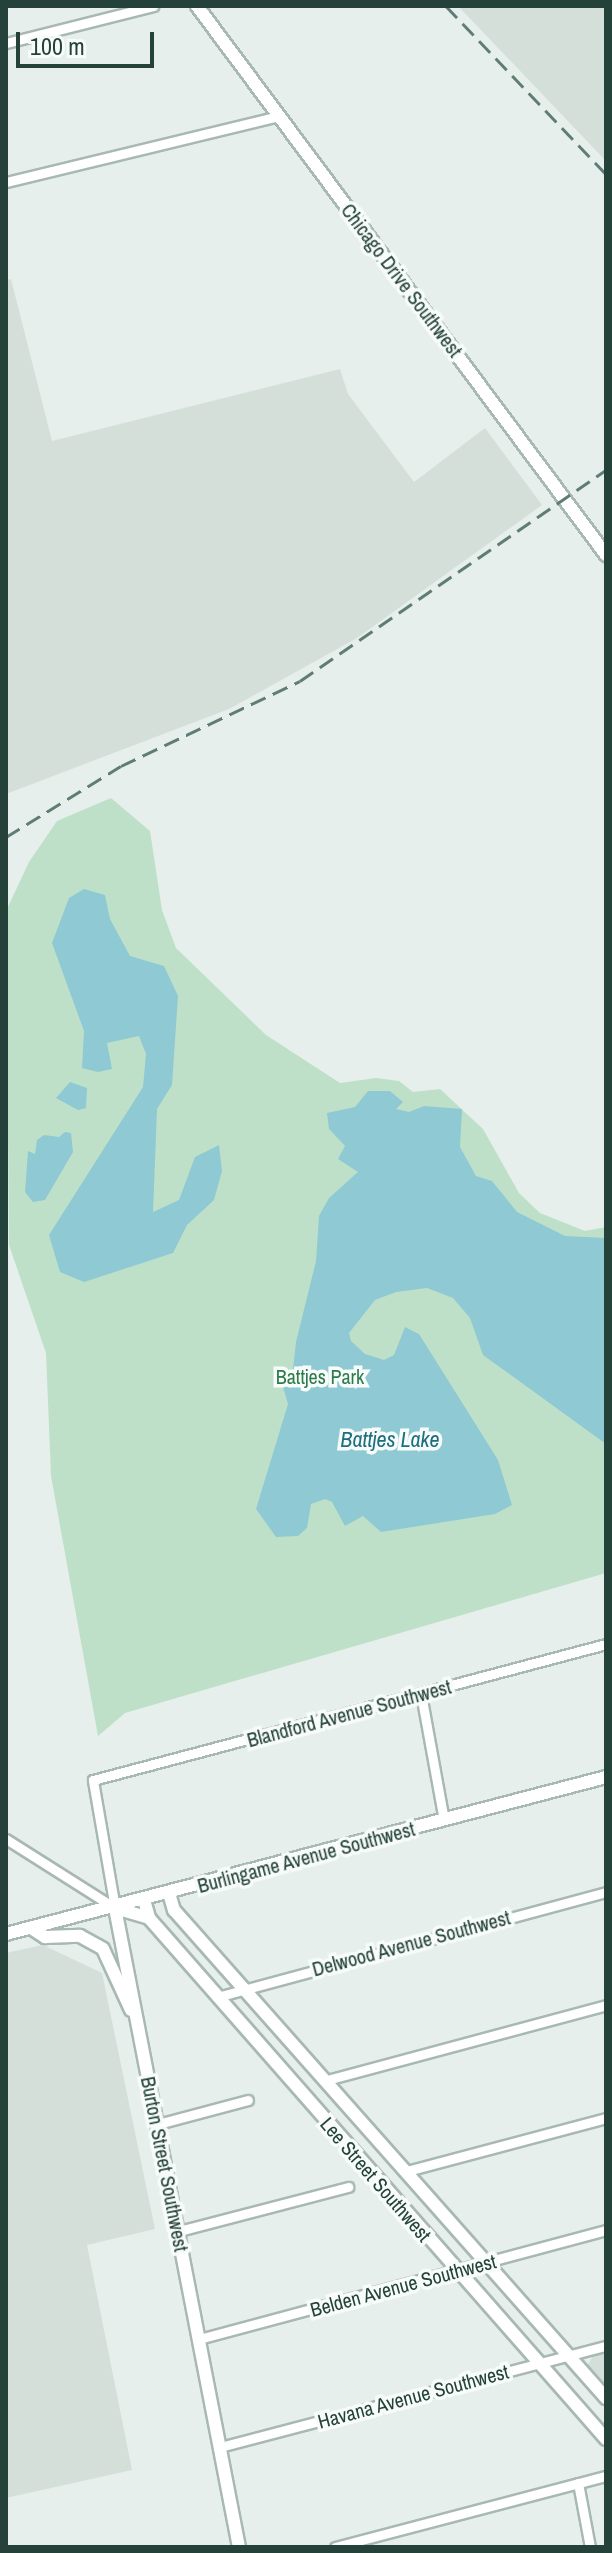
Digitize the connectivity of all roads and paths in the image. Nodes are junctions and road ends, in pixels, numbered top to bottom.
1 (153, 6) edge
2 (197, 6) edge
3 (6, 43) edge
4 (279, 116) junction
5 (6, 182) edge
6 (606, 555) edge
7 (606, 1644) edge
8 (421, 1694) junction
9 (606, 1777) edge
10 (93, 1780) joint
11 (444, 1820) junction
12 (6, 1839) edge
13 (606, 1892) edge
14 (169, 1893) junction
15 (144, 1900) junction
16 (115, 1908) junction
17 (149, 1918) junction
18 (31, 1928) junction
19 (6, 1934) edge
20 (245, 1987) junction
21 (217, 1997) junction
22 (606, 2005) edge
23 (138, 2023) junction
24 (327, 2080) junction
25 (248, 2100) dead end
26 (606, 2118) edge
27 (158, 2124) junction
28 (407, 2171) junction
29 (348, 2187) dead end
30 (606, 2230) edge
31 (179, 2231) junction
32 (487, 2262) junction
33 (457, 2271) junction
34 (199, 2339) junction
35 (606, 2346) edge
36 (569, 2355) junction
37 (539, 2363) junction
38 (606, 2398) edge
39 (606, 2439) edge
40 (220, 2447) junction
41 (606, 2476) edge
42 (578, 2483) junction
43 (239, 2547) edge
44 (335, 2547) edge
45 (590, 2547) edge

1 - 3 street
2 - 4 street, Chicago Drive Southwest
4 - 5 street
4 - 6 street, Chicago Drive Southwest
7 - 8 street, Blandford Avenue Southwest
8 - 10 street, Blandford Avenue Southwest
8 - 11 street
9 - 11 street, Burlingame Avenue Southwest
10 - 16 street, Burton Street Southwest
11 - 14 street, Burlingame Avenue Southwest
12 - 16 street
13 - 20 street, Delwood Avenue Southwest
14 - 15 street, Burlingame Avenue Southwest
14 - 20 street, Lee Street Southwest
15 - 16 street, Burlingame Avenue Southwest
15 - 17 street, Lee Street Southwest
16 - 17 street
16 - 18 street, Burlingame Avenue Southwest
16 - 23 street, Burton Street Southwest
17 - 21 street, Lee Street Southwest
18 - 19 street, Burlingame Avenue Southwest
18 - 23 street
20 - 21 street, Delwood Avenue Southwest
20 - 24 street, Lee Street Southwest
21 - 33 street, Lee Street Southwest
22 - 24 street
23 - 27 street, Burton Street Southwest
24 - 28 street, Lee Street Southwest
25 - 27 street
26 - 28 street
27 - 31 street, Burton Street Southwest
28 - 32 street, Lee Street Southwest
29 - 31 street
30 - 32 street, Belden Avenue Southwest
31 - 34 street, Burton Street Southwest
32 - 33 street, Belden Avenue Southwest
32 - 36 street, Lee Street Southwest
33 - 34 street, Belden Avenue Southwest
33 - 37 street, Lee Street Southwest
34 - 40 street, Burton Street Southwest
35 - 36 street, Havana Avenue Southwest
36 - 37 street, Havana Avenue Southwest
36 - 38 street, Lee Street Southwest
37 - 39 street, Lee Street Southwest
37 - 40 street, Havana Avenue Southwest
40 - 43 street, Burton Street Southwest
41 - 42 street
42 - 44 street
42 - 45 street

